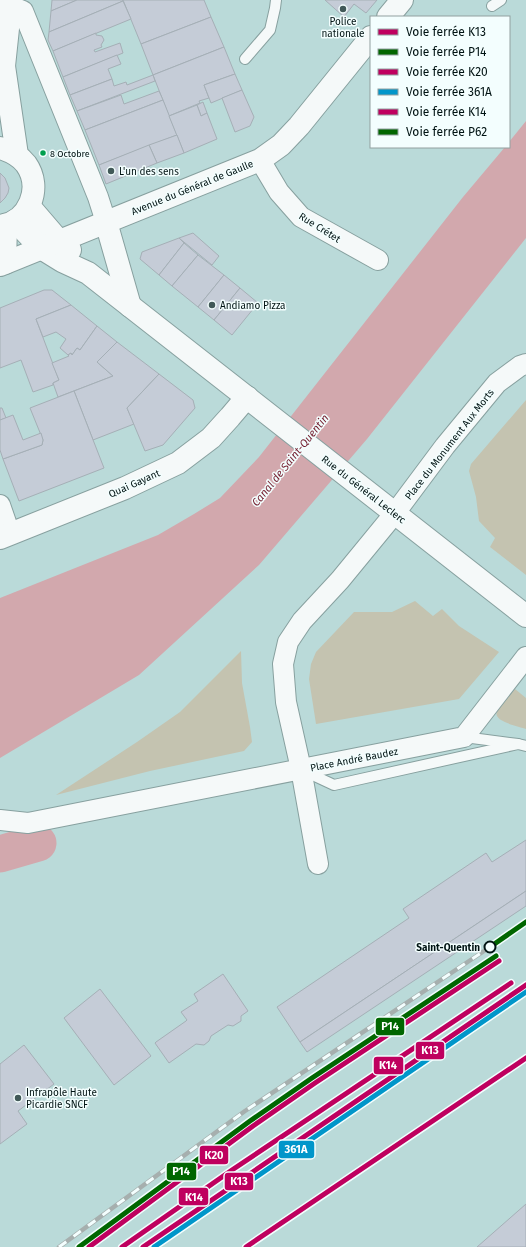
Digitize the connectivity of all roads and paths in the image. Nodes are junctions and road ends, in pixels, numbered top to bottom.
1 (276, 0) edge
2 (402, 0) edge
3 (10, 3) edge
4 (389, 16) edge
5 (370, 38) edge
6 (244, 59) dead end
7 (2, 74) edge
8 (9, 152) edge
9 (260, 160) junction
10 (13, 220) edge
11 (106, 222) junction
12 (50, 244) junction
13 (378, 260) dead end
14 (2, 264) edge
15 (130, 306) junction
16 (526, 364) edge
17 (254, 403) junction
18 (0, 505) edge
19 (394, 513) junction
20 (5, 536) edge
21 (526, 616) edge
22 (526, 657) edge
23 (464, 737) junction
24 (522, 745) edge
25 (300, 769) junction
26 (0, 820) edge
27 (318, 864) dead end

1 - 6 lane
2 - 4 main road
3 - 7 main road
3 - 11 street
5 - 9 main road, Avenue du Général de Gaulle
7 - 8 main road
8 - 10 main road
9 - 11 main road, Avenue du Général de Gaulle
9 - 13 street, Rue Crétet
10 - 12 main road, Rue du Général Leclerc
10 - 14 main road
11 - 12 main road, Avenue du Général de Gaulle
11 - 15 main road
12 - 14 main road, Avenue du Général de Gaulle
12 - 15 main road, Rue du Général Leclerc
15 - 17 main road, Rue du Général Leclerc
16 - 19 street, Place du Monument Aux Morts
17 - 19 main road, Rue du Général Leclerc
17 - 20 main road, Quai Gayant
18 - 20 street
19 - 21 main road, Rue du Général Leclerc
19 - 25 street, Place André Baudez
22 - 23 street
23 - 24 lane
23 - 25 street, Place André Baudez
24 - 25 lane
25 - 26 street
25 - 27 street

